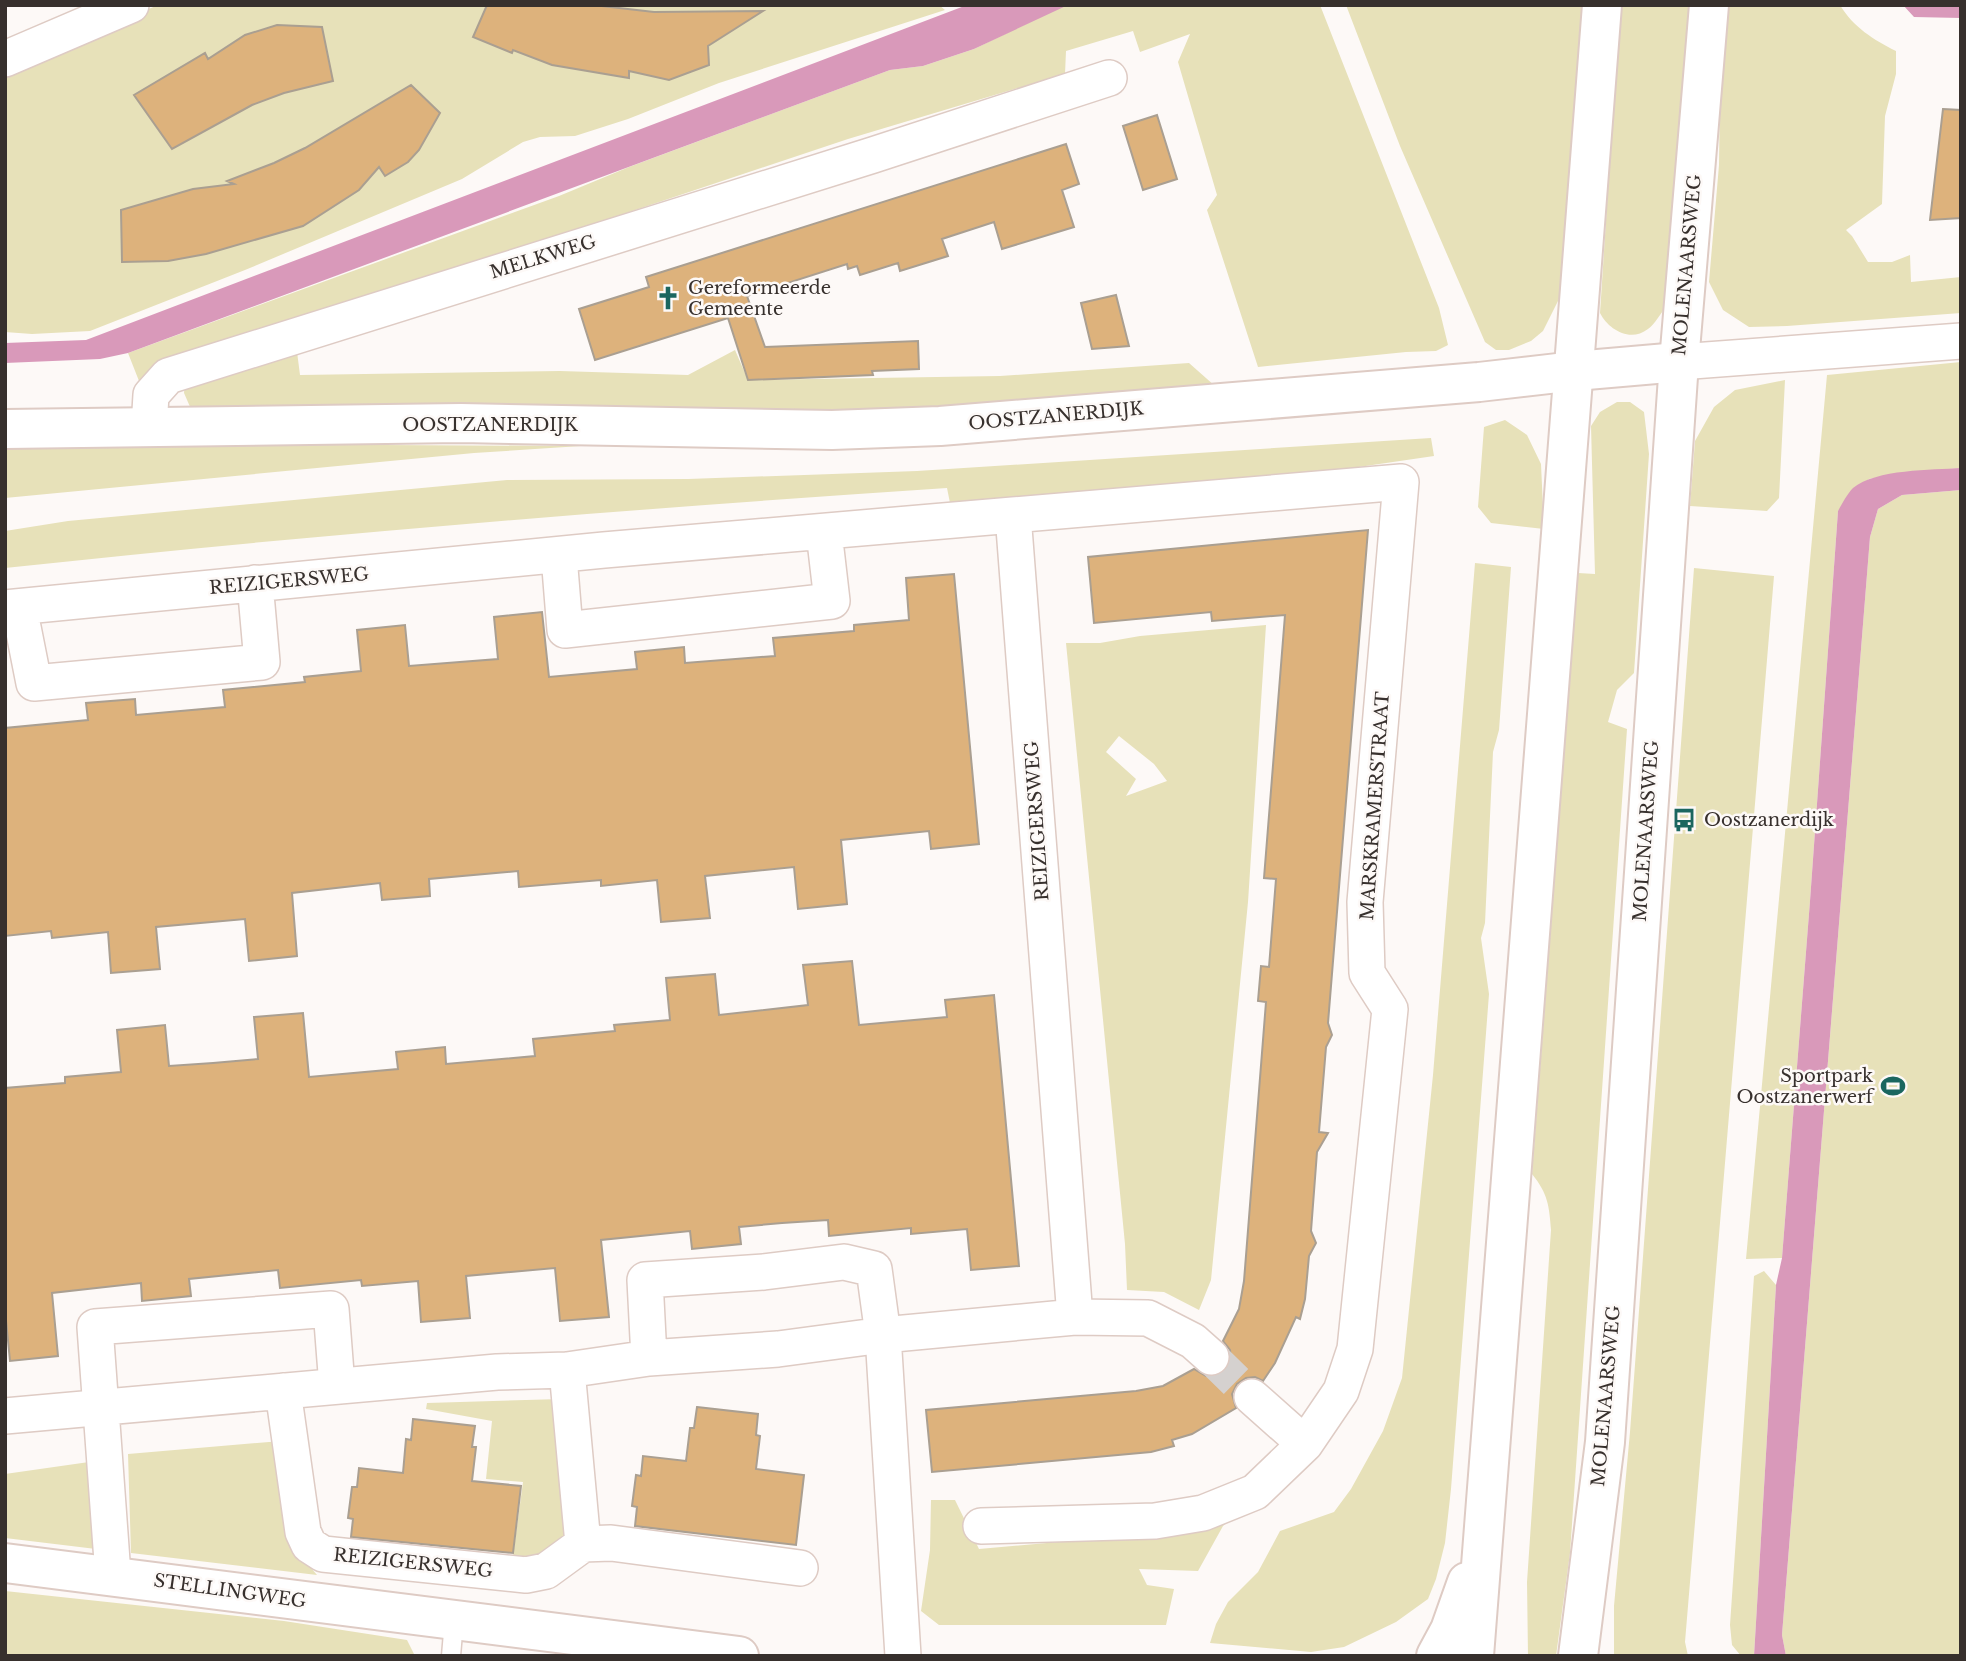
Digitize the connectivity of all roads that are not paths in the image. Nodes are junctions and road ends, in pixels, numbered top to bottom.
1 (131, 5) edge
2 (1602, 5) edge
3 (1709, 5) edge
4 (5, 59) edge
5 (1109, 78) dead end
6 (1961, 341) edge
7 (1679, 362) junction
8 (1575, 371) junction
9 (149, 427) junction
10 (5, 429) edge
11 (1013, 515) junction
12 (824, 532) junction
13 (559, 555) junction
14 (255, 583) junction
15 (12, 608) edge
16 (1075, 1317) junction
17 (883, 1335) junction
18 (1211, 1357) tunnel mouth
19 (649, 1358) junction
20 (567, 1370) junction
21 (337, 1386) junction
22 (283, 1391) junction
23 (1252, 1397) tunnel mouth
24 (101, 1409) junction
25 (5, 1416) edge
26 (1305, 1444) junction
27 (981, 1525) dead end
28 (1483, 1537) junction
29 (583, 1544) junction
30 (5, 1563) edge
31 (800, 1568) dead end
32 (113, 1575) junction
33 (453, 1638) edge
34 (739, 1656) edge
35 (902, 1656) edge
36 (1436, 1656) edge
37 (1474, 1656) edge
38 (1578, 1656) edge

1 - 4 street
2 - 8 main road
3 - 7 main road, MOLENAARSWEG
5 - 9 street, MELKWEG
6 - 7 street, OOSTZANERDIJK
7 - 8 main road, OOSTZANERDIJK
7 - 38 main road, MOLENAARSWEG
8 - 9 main road, OOSTZANERDIJK
8 - 28 main road
9 - 10 main road
11 - 12 street, REIZIGERSWEG
11 - 16 street, REIZIGERSWEG
11 - 26 street, MARSKRAMERSTRAAT
12 - 13 street, REIZIGERSWEG
12 - 13 street
13 - 14 street, REIZIGERSWEG
14 - 15 street, REIZIGERSWEG
14 - 15 street, REIZIGERSWEG
16 - 17 street
16 - 18 street
17 - 19 street
17 - 19 street
17 - 35 street
19 - 20 street
20 - 21 street
20 - 29 street
21 - 22 street
21 - 24 street
22 - 24 street
22 - 29 street, REIZIGERSWEG
23 - 26 street
24 - 25 street
24 - 32 street
26 - 27 street, MARSKRAMERSTRAAT
28 - 36 main road
28 - 37 main road
29 - 31 street
30 - 32 main road, STELLINGWEG
32 - 33 main road, STELLINGWEG
33 - 34 main road, STELLINGWEG

